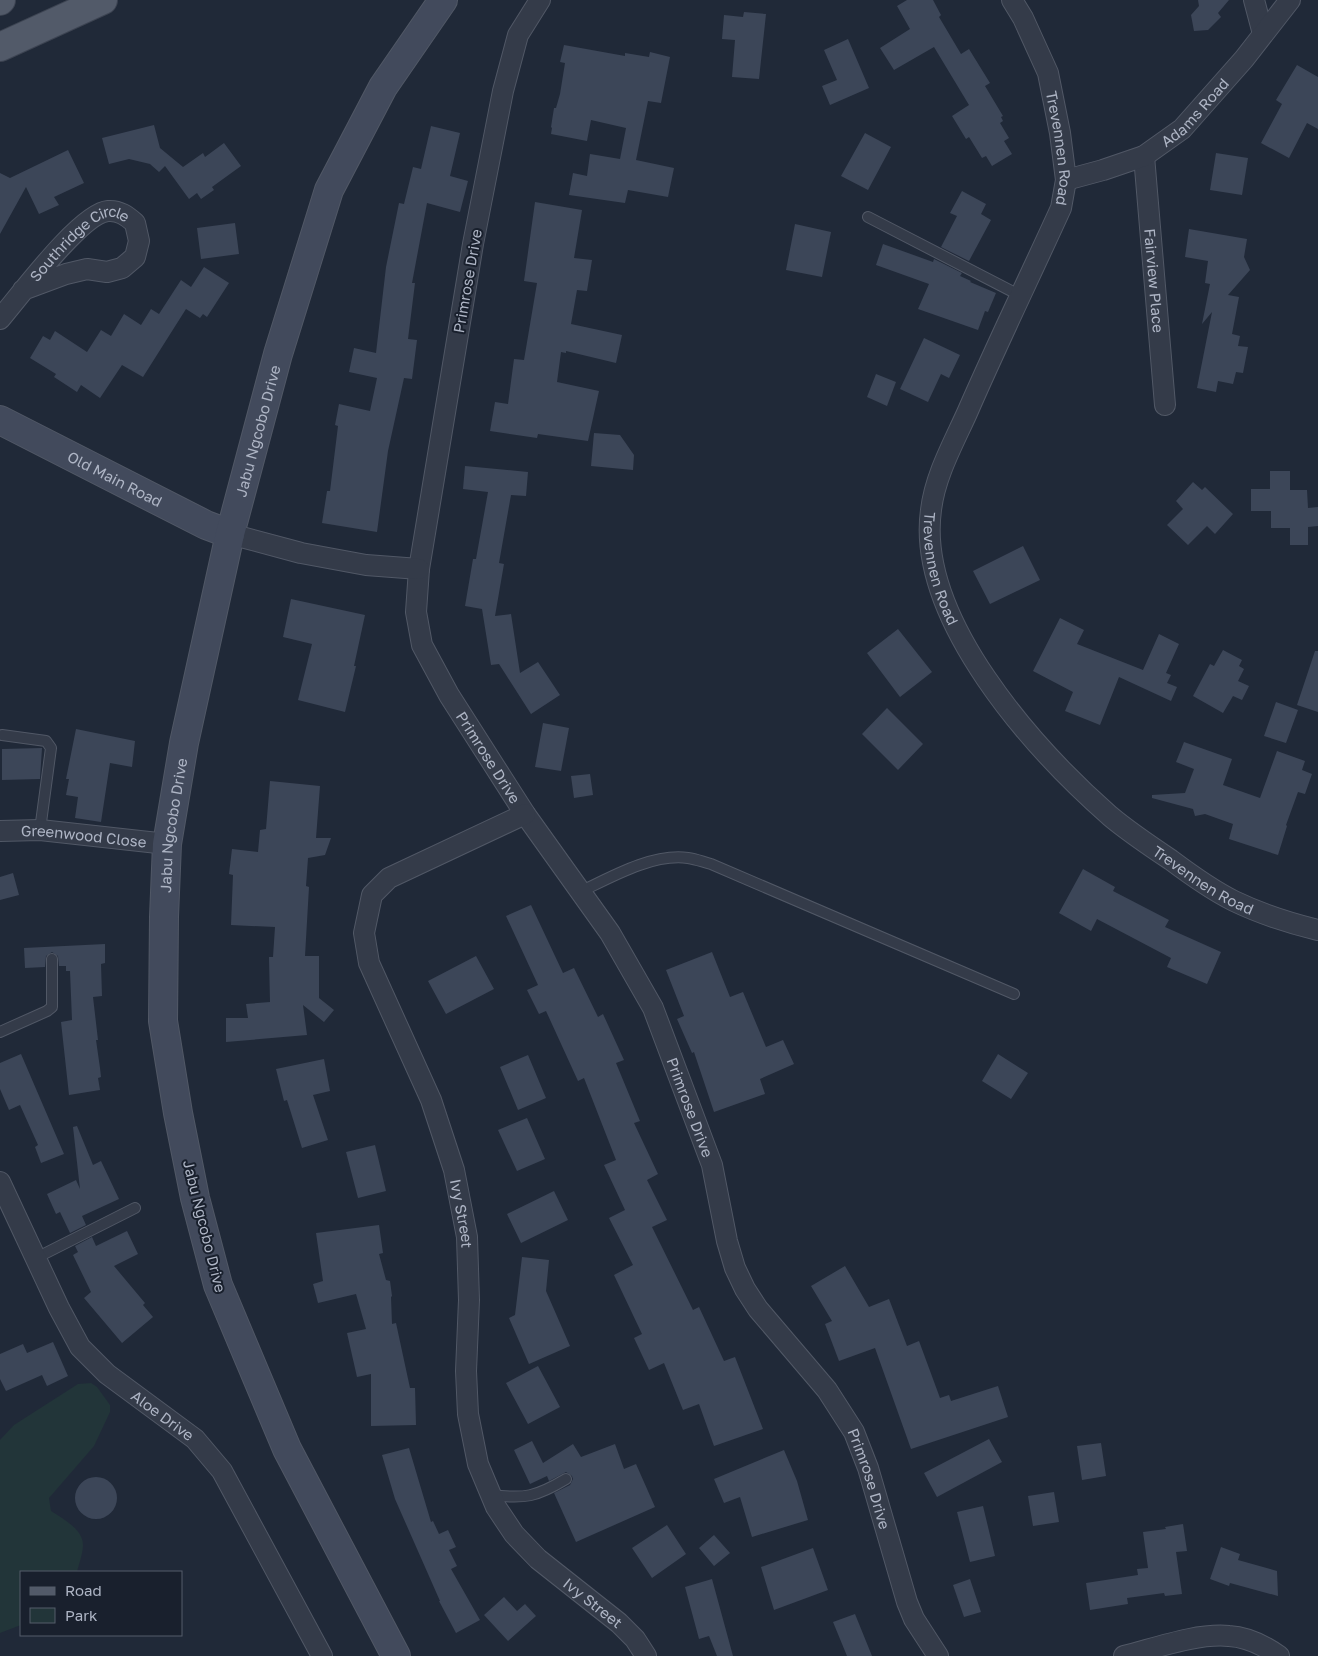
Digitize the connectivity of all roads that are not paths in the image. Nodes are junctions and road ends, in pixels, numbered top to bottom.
1 (103, 0) edge
2 (443, 0) edge
3 (540, 0) edge
4 (1012, 0) edge
5 (1254, 0) edge
6 (1290, 0) edge
7 (1263, 34) junction
8 (0, 47) edge
9 (1144, 156) junction
10 (1066, 180) junction
11 (868, 217) dead end
12 (24, 290) junction
13 (1021, 296) junction
14 (0, 319) edge
15 (1165, 405) dead end
16 (0, 420) edge
17 (230, 534) junction
18 (419, 569) junction
19 (2, 735) dead end
20 (525, 814) junction
21 (40, 830) junction
22 (0, 831) edge
23 (167, 844) junction
24 (580, 892) junction
25 (1318, 930) edge
26 (52, 959) dead end
27 (1014, 994) dead end
28 (0, 1032) edge
29 (0, 1182) edge
30 (135, 1208) dead end
31 (36, 1258) junction
32 (566, 1479) dead end
33 (492, 1495) junction
34 (322, 1656) edge
35 (396, 1656) edge
36 (646, 1656) edge
37 (938, 1656) edge
38 (1124, 1656) edge
39 (1279, 1656) edge

1 - 8 main road
2 - 17 main road, Jabu Ngcobo Drive
3 - 18 street, Primrose Drive
4 - 10 street, Trevennen Road
5 - 7 street
6 - 7 street, Adams Road
7 - 9 street, Adams Road
9 - 10 street, Adams Road
9 - 15 street, Fairview Place
10 - 13 street, Trevennen Road
11 - 13 lane
12 - 12 street, Southridge Circle
12 - 14 street, Southridge Circle
13 - 25 street, Trevennen Road
16 - 17 main road, Old Main Road
17 - 18 street
17 - 23 main road, Jabu Ngcobo Drive
18 - 20 street, Primrose Drive
19 - 21 lane
20 - 24 street, Primrose Drive
20 - 33 street, Ivy Street
21 - 22 street, Greenwood Close
21 - 23 street, Greenwood Close
23 - 35 main road, Jabu Ngcobo Drive
24 - 27 lane
24 - 37 street, Primrose Drive
26 - 28 lane
29 - 31 street, Aloe Drive
30 - 31 lane
31 - 34 street, Aloe Drive
32 - 33 lane
33 - 36 street, Ivy Street
38 - 39 street

